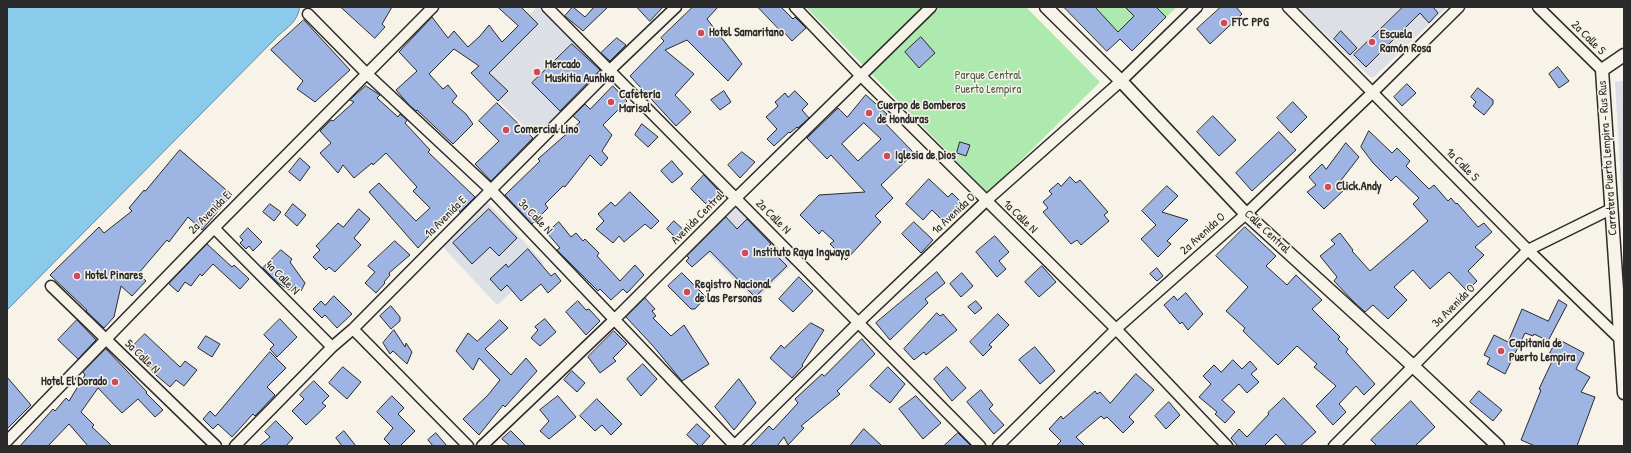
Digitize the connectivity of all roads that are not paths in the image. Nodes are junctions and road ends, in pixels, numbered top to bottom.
1 (433, 7) edge
2 (547, 7) edge
3 (676, 7) edge
4 (796, 7) edge
5 (931, 7) edge
6 (1046, 7) edge
7 (1197, 7) edge
8 (1288, 7) edge
9 (1459, 7) edge
10 (1538, 7) edge
11 (308, 14) dead end
12 (1624, 55) edge
13 (610, 70) junction
14 (1602, 70) junction
15 (367, 74) junction
16 (860, 75) junction
17 (1121, 81) junction
18 (1372, 93) junction
19 (491, 190) junction
20 (736, 198) junction
21 (986, 201) junction
22 (1611, 209) junction
23 (1246, 214) junction
24 (214, 228) junction
25 (1528, 250) junction
26 (51, 286) dead end
27 (615, 319) junction
28 (859, 322) junction
29 (353, 329) junction
30 (1116, 329) junction
31 (104, 339) junction
32 (1621, 340) junction
33 (332, 347) junction
34 (1413, 366) junction
35 (1624, 393) edge
36 (7, 441) edge
37 (216, 446) edge
38 (235, 446) edge
39 (468, 446) edge
40 (482, 446) edge
41 (734, 446) edge
42 (980, 446) edge
43 (998, 446) edge
44 (1227, 446) edge
45 (1334, 446) edge
46 (1498, 446) edge

1 - 15 street, 2a Avenida E
2 - 13 street, 2a Calle N
3 - 13 street, 1a Avenida E
4 - 16 street, 1a Calle N
5 - 16 street, Avenida Central
6 - 17 street, Calle Central
7 - 17 street, 1a Avenida O
8 - 18 street, 1a Calle S
9 - 18 street, 2a Avenida O
10 - 14 street, 2a Calle S
11 - 15 street, 3a Calle N
12 - 14 street, Carretera Puerto Lempira - Rus Rus
13 - 19 street, 1a Avenida E
13 - 20 street, 2a Calle N
14 - 22 street, Carretera Puerto Lempira - Rus Rus
15 - 19 street, 3a Calle N
15 - 24 street, 2a Avenida E
16 - 20 street, Avenida Central
16 - 21 street, 1a Calle N
17 - 21 street, 1a Avenida O
17 - 23 street, Calle Central
18 - 23 street, 2a Avenida O
18 - 25 street, 1a Calle S
19 - 27 street, 3a Calle N
19 - 29 street, 1a Avenida E
20 - 27 street, Avenida Central
20 - 28 street, 2a Calle N
21 - 28 street, 1a Avenida O
21 - 30 street, 1a Calle N
22 - 25 street, 3a Avenida O
22 - 32 street, Carretera Puerto Lempira - Rus Rus
23 - 30 street, 2a Avenida O
23 - 34 street, Calle Central
24 - 31 street, 2a Avenida E
24 - 33 street, 4a Calle N
25 - 32 street, 1a Calle S
25 - 34 street, 3a Avenida O
26 - 31 street, 5a Calle N
27 - 40 street, Avenida Central
27 - 41 street, 3a Calle N
28 - 41 street, 1a Avenida O
28 - 42 street, 2a Calle N
29 - 33 street, 1a Avenida E
29 - 39 street
30 - 43 street, 2a Avenida O
30 - 44 street, 1a Calle N
31 - 36 street, 2a Avenida E
31 - 37 street, 5a Calle N
32 - 35 street, Carretera Puerto Lempira - Rus Rus
33 - 38 street, 1a Avenida E
34 - 45 street, 3a Avenida O
34 - 46 street, Calle Central

